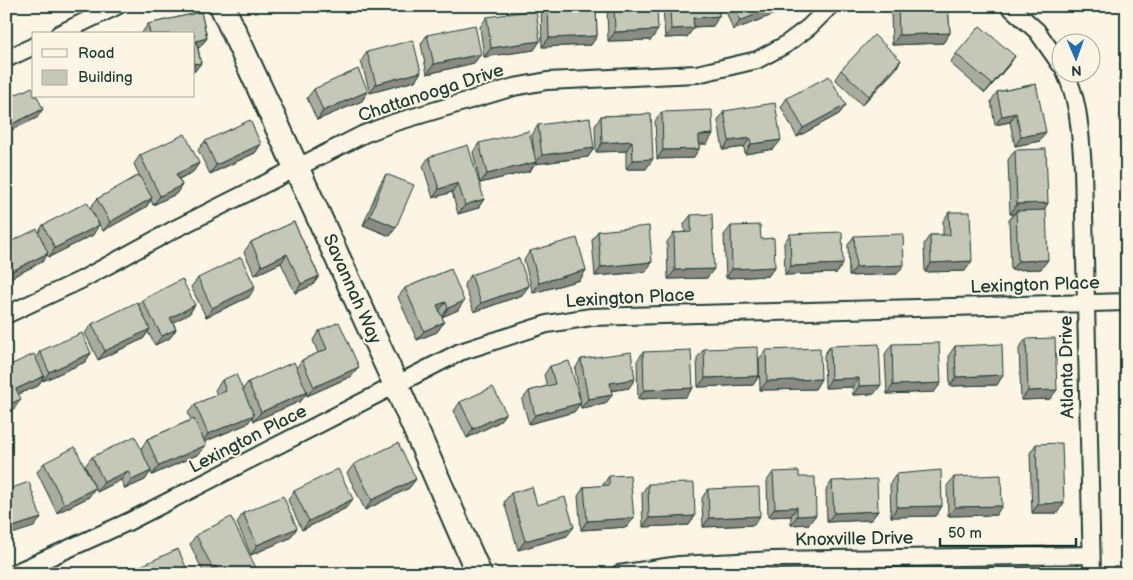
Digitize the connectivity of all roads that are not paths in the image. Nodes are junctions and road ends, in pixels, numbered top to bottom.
1 (117, 6) edge
2 (222, 6) edge
3 (830, 6) edge
4 (1009, 6) edge
5 (63, 32) edge
6 (32, 47) edge
7 (1050, 50) edge
8 (6, 59) edge
9 (1069, 82) edge
10 (298, 169) junction
11 (1127, 302) edge
12 (1086, 303) junction
13 (6, 314) edge
14 (396, 387) junction
15 (1091, 555) junction
16 (12, 574) edge
17 (479, 574) edge
18 (619, 574) edge
19 (1092, 574) edge

1 - 5 street
2 - 10 street, Savannah Way
3 - 10 street, Chattanooga Drive
4 - 7 street
6 - 8 street
9 - 12 street, Atlanta Drive
10 - 13 street, Chattanooga Drive
10 - 14 street, Savannah Way
11 - 12 street, Lexington Place
12 - 14 street, Lexington Place
12 - 15 street, Atlanta Drive
14 - 16 street, Lexington Place
14 - 17 street, Savannah Way
15 - 18 street, Knoxville Drive
15 - 19 street, Atlanta Drive

